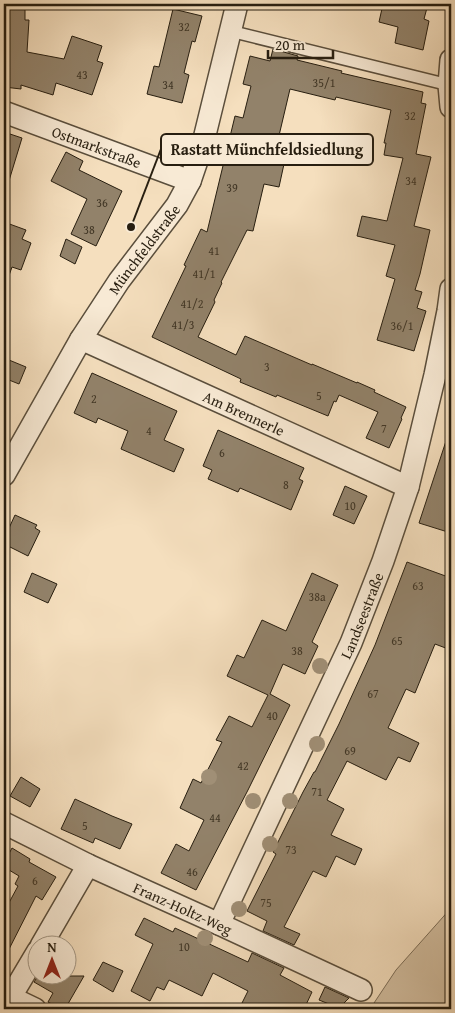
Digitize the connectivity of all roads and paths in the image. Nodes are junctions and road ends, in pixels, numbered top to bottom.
1 (237, 4) edge
2 (230, 31) junction
3 (451, 60) edge
4 (449, 86) junction
5 (451, 107) edge
6 (4, 112) edge
7 (190, 181) junction
8 (451, 289) edge
9 (81, 339) junction
10 (4, 476) edge
11 (408, 487) junction
12 (4, 823) edge
13 (88, 865) junction
14 (219, 924) junction
15 (47, 936) edge
16 (28, 967) edge
17 (361, 990) dead end
18 (7, 1002) edge
19 (35, 1009) edge

1 - 2 street, Münchfeldstraße
2 - 4 lane
2 - 7 street, Münchfeldstraße
3 - 4 street
4 - 5 street
6 - 7 street, Ostmarkstraße
7 - 9 street, Münchfeldstraße
8 - 11 street, Landseestraße
9 - 10 street, Münchfeldstraße
9 - 11 street, Am Brennerle
11 - 14 street, Landseestraße
12 - 13 street, Franz-Holtz-Weg
13 - 14 street, Franz-Holtz-Weg
13 - 15 street
14 - 17 street, Franz-Holtz-Weg
16 - 18 street
18 - 19 street

